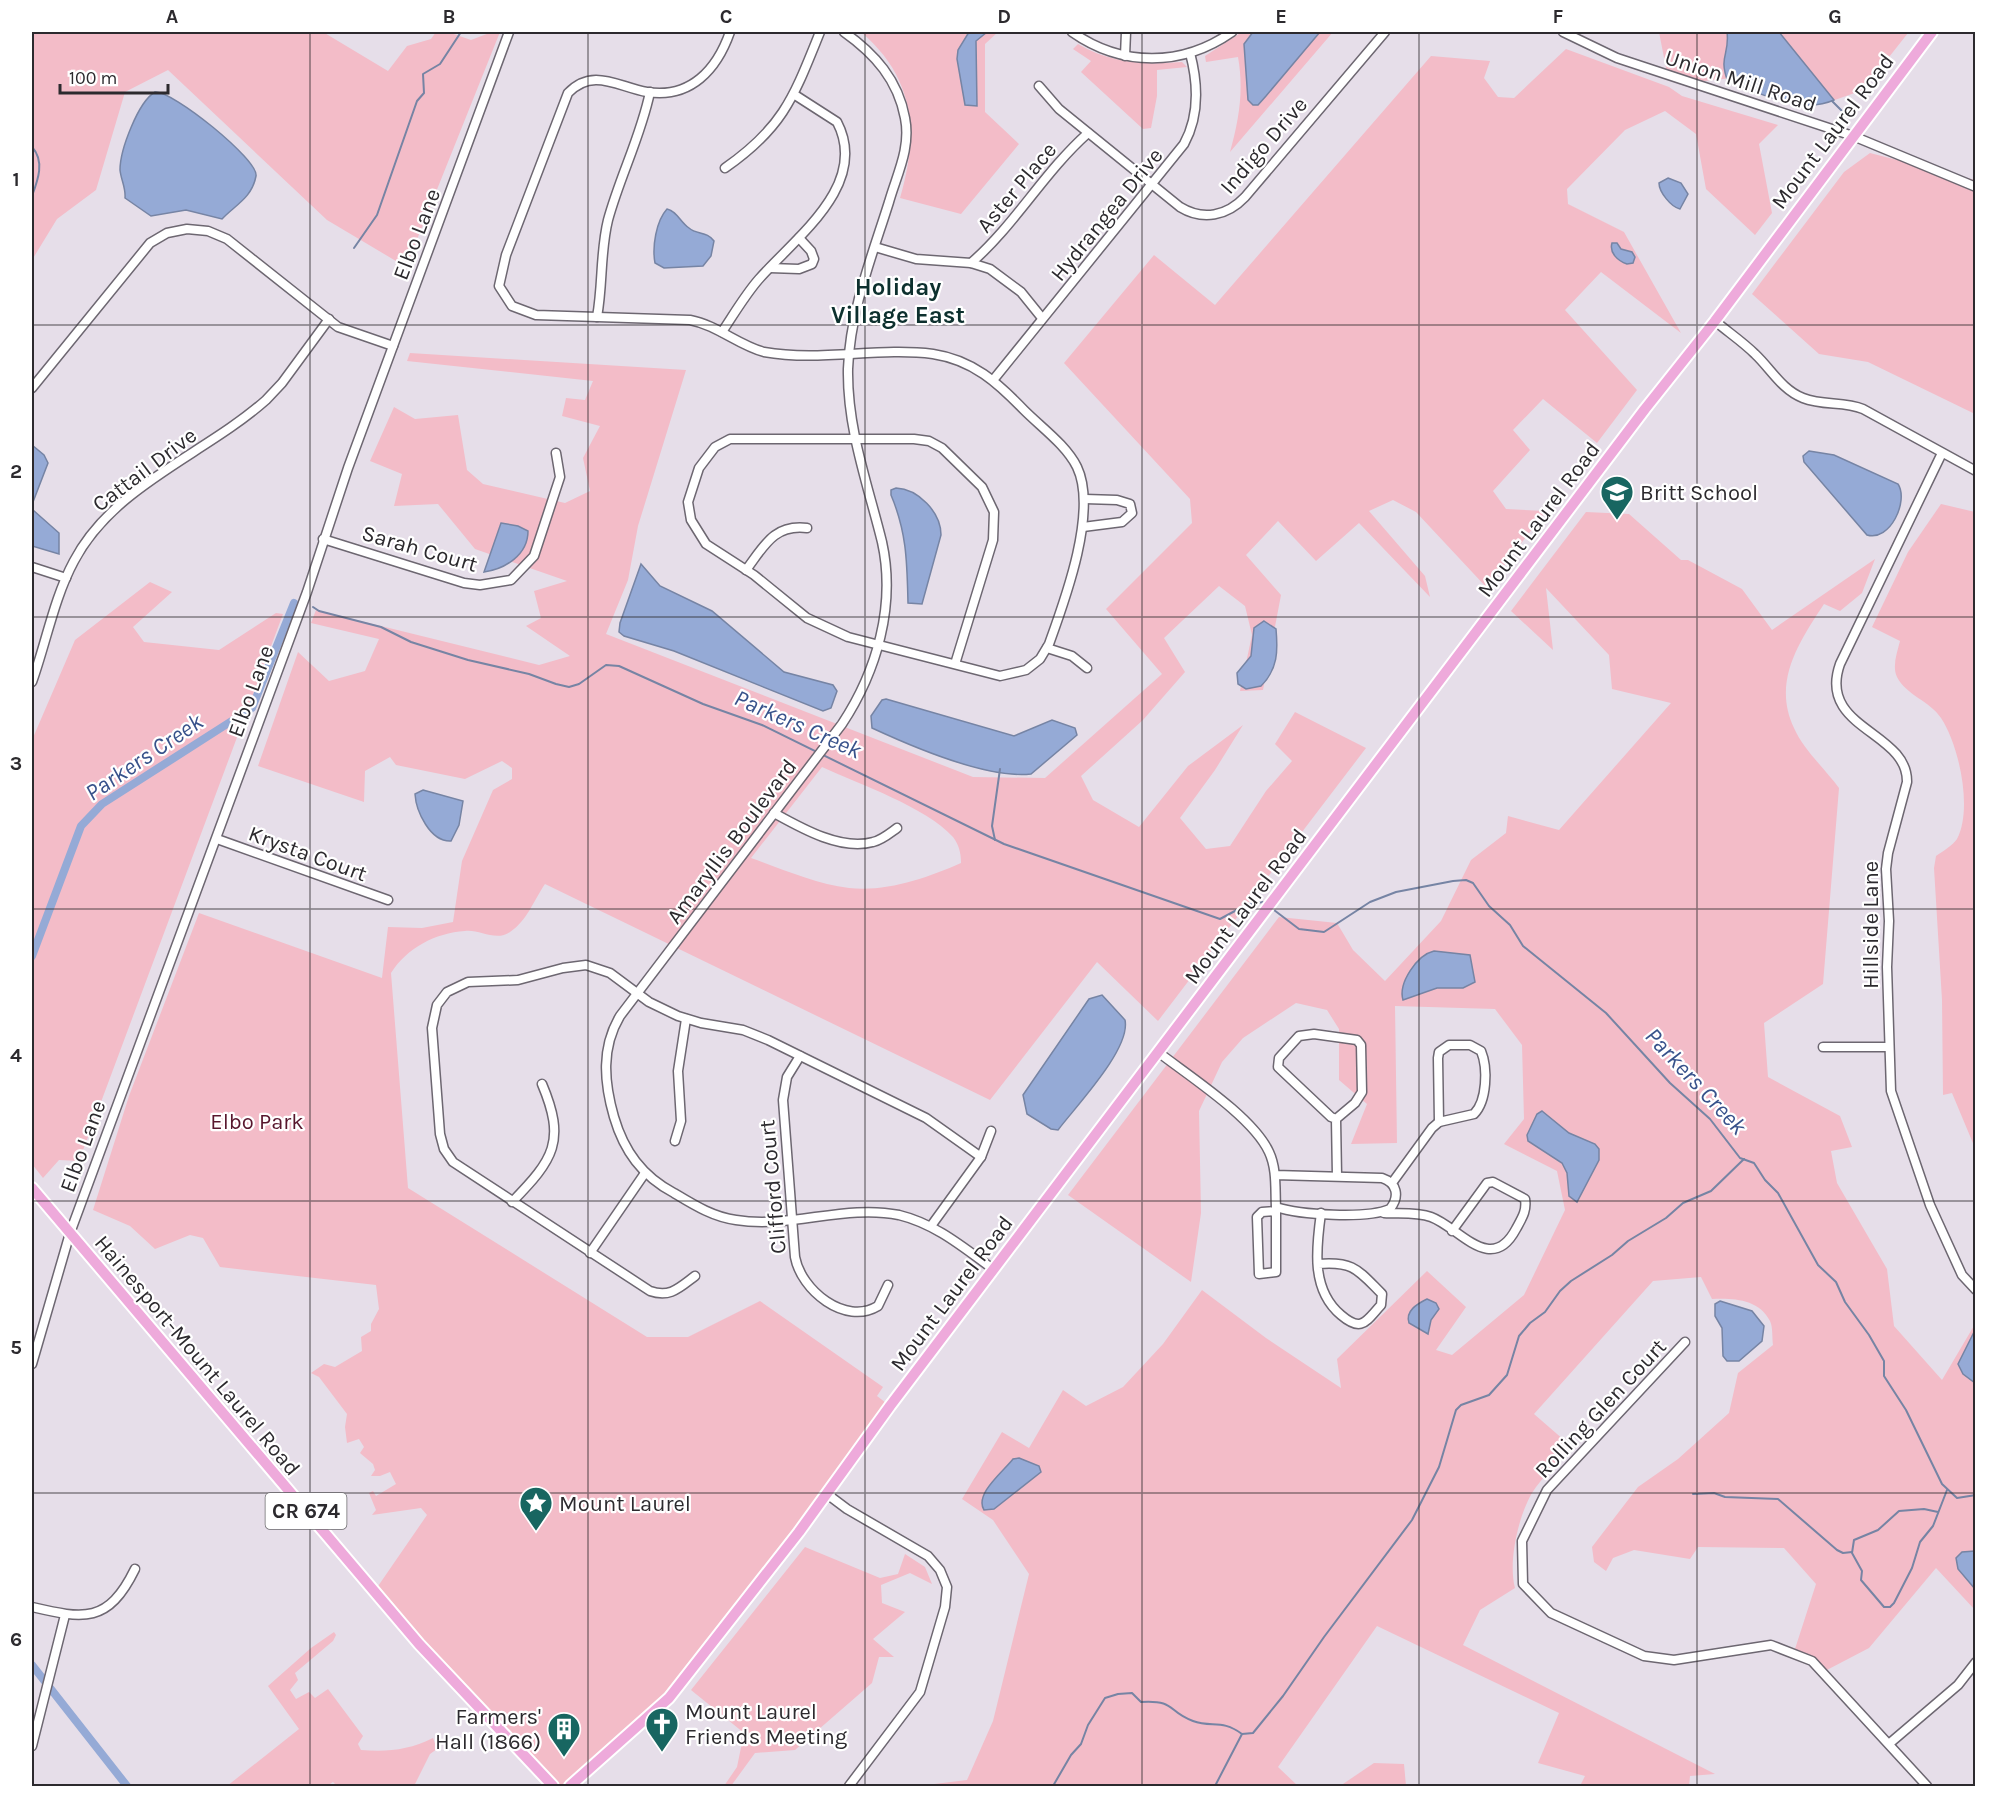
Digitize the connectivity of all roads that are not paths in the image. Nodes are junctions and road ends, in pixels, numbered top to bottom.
1 (509, 32) edge
2 (730, 32) edge
3 (820, 32) edge
4 (844, 32) edge
5 (1072, 32) edge
6 (1126, 32) edge
7 (1232, 32) edge
8 (1385, 32) edge
9 (1563, 32) edge
10 (1932, 32) edge
11 (1190, 52) junction
12 (1125, 56) junction
13 (1039, 86) dead end
14 (650, 92) junction
15 (795, 95) junction
16 (1088, 133) junction
17 (1852, 136) junction
18 (725, 168) dead end
19 (1153, 185) junction
20 (1976, 187) edge
21 (799, 238) junction
22 (875, 247) junction
23 (970, 263) junction
24 (770, 268) junction
25 (597, 317) junction
26 (1042, 318) junction
27 (328, 319) junction
28 (1715, 321) junction
29 (722, 332) junction
30 (393, 346) junction
31 (849, 355) junction
32 (994, 379) junction
33 (32, 388) edge
34 (854, 439) junction
35 (556, 453) dead end
36 (1942, 453) junction
37 (1976, 471) edge
38 (1089, 499) junction
39 (1083, 527) junction
40 (807, 528) dead end
41 (323, 538) junction
42 (32, 567) edge
43 (746, 570) junction
44 (66, 578) junction
45 (879, 644) junction
46 (1047, 648) junction
47 (955, 664) junction
48 (1086, 668) dead end
49 (32, 682) edge
50 (774, 813) junction
51 (897, 828) dead end
52 (217, 839) junction
53 (388, 900) dead end
54 (637, 992) junction
55 (686, 1019) junction
56 (1823, 1047) dead end
57 (1889, 1047) junction
58 (1158, 1052) junction
59 (800, 1056) junction
60 (542, 1084) dead end
61 (1336, 1119) junction
62 (1439, 1122) junction
63 (990, 1131) dead end
64 (675, 1141) dead end
65 (981, 1157) junction
66 (645, 1173) junction
67 (1275, 1175) junction
68 (1337, 1176) junction
69 (1392, 1183) junction
70 (32, 1188) edge
71 (512, 1202) junction
72 (1276, 1209) junction
73 (1321, 1213) junction
74 (1381, 1213) junction
75 (791, 1219) junction
76 (931, 1226) junction
77 (1452, 1231) junction
78 (70, 1233) junction
79 (590, 1253) junction
80 (1318, 1264) junction
81 (993, 1269) junction
82 (695, 1276) dead end
83 (888, 1285) dead end
84 (1976, 1290) edge
85 (1684, 1342) dead end
86 (32, 1364) edge
87 (827, 1494) junction
88 (135, 1569) dead end
89 (32, 1607) edge
90 (65, 1615) junction
91 (1976, 1662) edge
92 (1890, 1743) junction
93 (32, 1746) edge
94 (553, 1786) edge
95 (570, 1786) edge
96 (849, 1786) edge
97 (1927, 1786) edge

1 - 30 street, Elbo Lane
2 - 14 street
3 - 15 street
4 - 22 street, Amaryllis Boulevard
5 - 12 street
6 - 12 street
7 - 11 street
8 - 19 street, Indigo Drive
9 - 17 street, Union Mill Road
10 - 17 main road, Mount Laurel Road
11 - 12 street
11 - 19 street, Hydrangea Drive
13 - 16 street, Indigo Drive
14 - 25 street
14 - 25 street
15 - 18 street
15 - 21 street
16 - 19 street, Indigo Drive
16 - 23 street, Aster Place
17 - 20 street, Union Mill Road
17 - 28 main road, Mount Laurel Road
19 - 26 street, Hydrangea Drive
21 - 24 street
21 - 24 street
22 - 23 street
22 - 31 street, Amaryllis Boulevard
23 - 26 street
24 - 29 street
25 - 29 street
26 - 32 street, Hydrangea Drive
27 - 30 street
27 - 33 street
27 - 44 street, Cattail Drive
28 - 36 street
28 - 58 main road, Mount Laurel Road
29 - 31 street
30 - 41 street, Elbo Lane
31 - 32 street
31 - 34 street, Amaryllis Boulevard
32 - 38 street
34 - 43 street
34 - 45 street, Amaryllis Boulevard
34 - 47 street
35 - 41 street, Sarah Court
36 - 37 street
36 - 57 street, Hillside Lane
38 - 39 street
38 - 39 street
39 - 46 street
40 - 43 street
41 - 52 street, Elbo Lane
42 - 44 street
43 - 45 street
44 - 49 street, Cattail Drive
45 - 47 street
45 - 50 street, Amaryllis Boulevard
46 - 47 street
46 - 48 street
50 - 51 street
50 - 54 street, Amaryllis Boulevard
52 - 53 street, Krysta Court
52 - 78 street, Elbo Lane
54 - 55 street
54 - 66 street, Amaryllis Boulevard
54 - 71 street
55 - 59 street
55 - 64 street
56 - 57 street
57 - 84 street, Hillside Lane
58 - 67 street
58 - 81 main road, Mount Laurel Road
59 - 65 street
59 - 75 street, Clifford Court
60 - 71 street
61 - 61 street
61 - 68 street
62 - 62 street
62 - 69 street
63 - 65 street
65 - 76 street
66 - 75 street, Amaryllis Boulevard
66 - 79 street
67 - 68 street
67 - 72 street
68 - 69 street
69 - 74 street
70 - 78 main road, Hainesport-Mount Laurel Road / CR 674
71 - 79 street
72 - 72 street
72 - 73 street
73 - 74 street
73 - 80 street
74 - 77 street
75 - 76 street, Amaryllis Boulevard
75 - 83 street, Clifford Court
76 - 81 street, Amaryllis Boulevard
77 - 77 street
78 - 86 street, Elbo Lane
78 - 94 main road, Hainesport-Mount Laurel Road / CR 674
79 - 82 street
80 - 80 street
81 - 87 main road, Mount Laurel Road
85 - 92 street, Rolling Glen Court
87 - 95 main road, Mount Laurel Road
87 - 96 street
88 - 90 street
89 - 90 street
90 - 93 street
91 - 92 street
92 - 97 street, Rolling Glen Court

